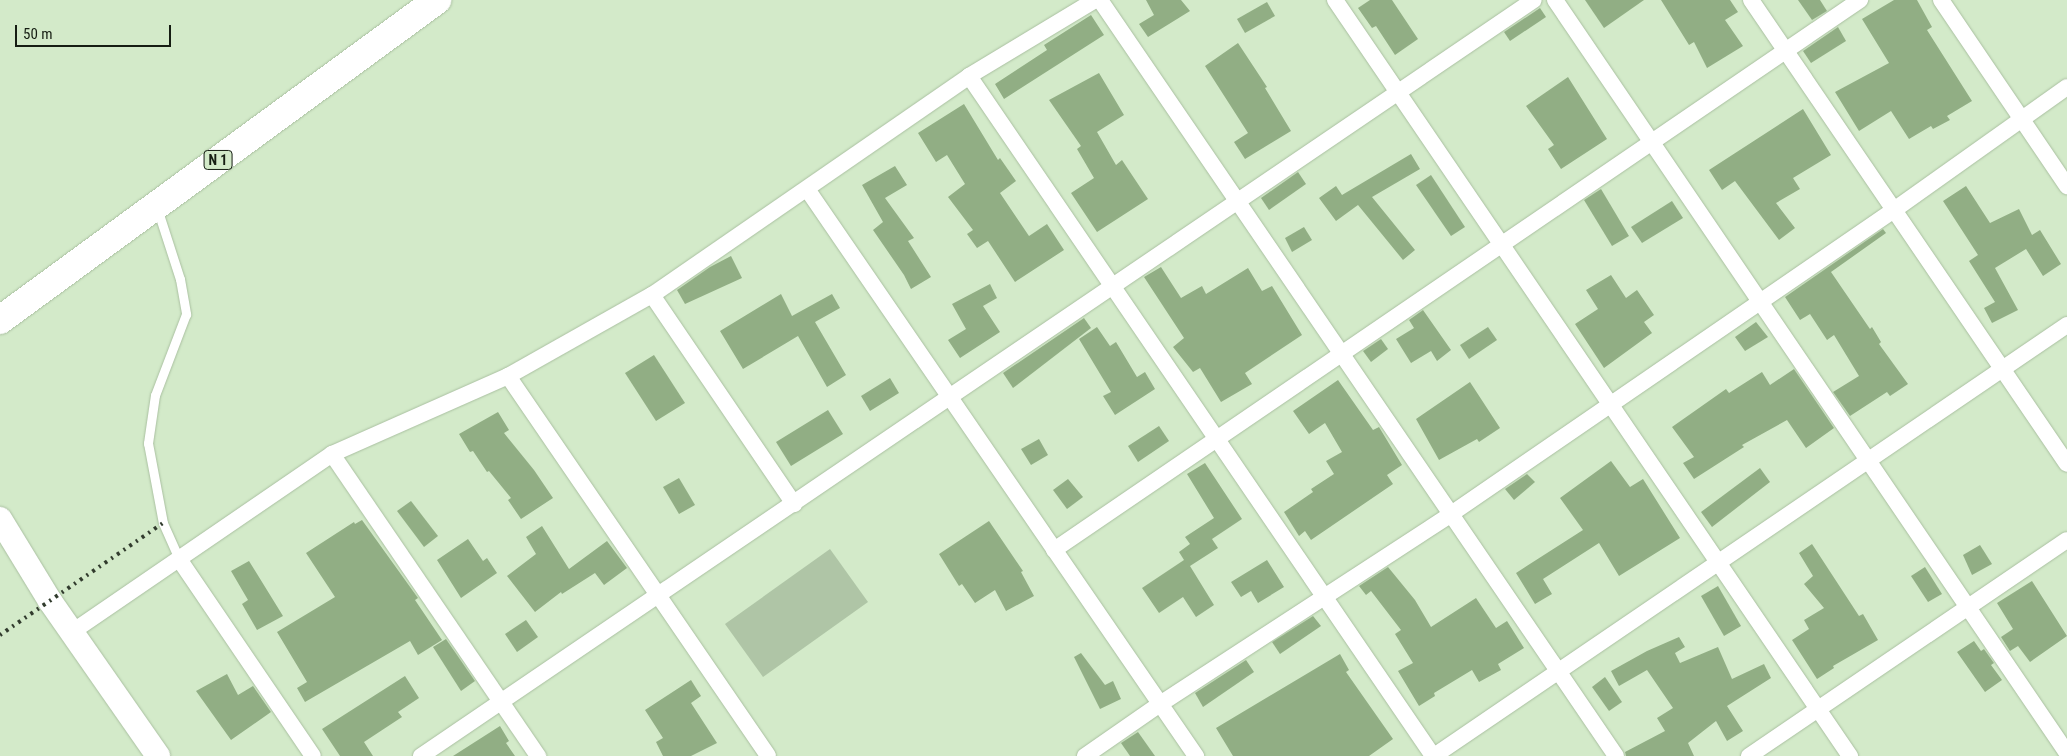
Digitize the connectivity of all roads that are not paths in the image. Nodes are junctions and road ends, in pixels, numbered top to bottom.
1 (437, 0) edge
2 (1095, 0) edge
3 (1100, 0) edge
4 (1335, 0) edge
5 (1534, 0) edge
6 (1555, 0) edge
7 (1751, 0) edge
8 (1860, 0) edge
9 (1941, 0) edge
10 (1786, 50) junction
11 (970, 76) junction
12 (2067, 87) edge
13 (1398, 92) junction
14 (2021, 118) junction
15 (1652, 142) junction
16 (2067, 186) edge
17 (807, 189) junction
18 (1238, 202) junction
19 (156, 205) junction
20 (1894, 210) junction
21 (1502, 244) junction
22 (1113, 286) junction
23 (652, 295) junction
24 (1760, 302) junction
25 (0, 320) edge
26 (2067, 326) edge
27 (1342, 354) junction
28 (2002, 369) junction
29 (508, 376) junction
30 (950, 398) junction
31 (1611, 404) junction
32 (1217, 438) junction
33 (332, 454) junction
34 (1868, 461) junction
35 (2067, 464) edge
36 (794, 504) junction
37 (1451, 514) junction
38 (0, 519) edge
39 (2067, 540) edge
40 (1054, 550) junction
41 (179, 559) junction
42 (1718, 562) junction
43 (659, 596) junction
44 (1324, 597) junction
45 (1968, 608) junction
46 (72, 632) junction
47 (1558, 671) junction
48 (502, 703) junction
49 (1160, 704) junction
50 (1818, 709) junction
51 (2067, 753) edge
52 (764, 755) edge
53 (158, 756) edge
54 (313, 756) edge
55 (421, 756) edge
56 (538, 756) edge
57 (1084, 756) edge
58 (1196, 756) edge
59 (1434, 756) edge
60 (1616, 756) edge
61 (1749, 756) edge
62 (1850, 756) edge

1 - 19 highway, N 1
2 - 11 street
3 - 18 street
4 - 13 street
5 - 13 street
6 - 15 street
7 - 10 street
8 - 10 street
9 - 14 street
10 - 15 street
10 - 20 street
11 - 17 street
11 - 22 street
12 - 14 street
13 - 18 street
13 - 21 street
14 - 16 street
14 - 20 street
15 - 21 street
15 - 24 street
17 - 23 street
17 - 30 street
18 - 22 street
18 - 27 street
19 - 25 highway, N 1
19 - 41 lane
20 - 24 street
20 - 28 street
21 - 27 street
21 - 31 street
22 - 30 street
22 - 32 street
23 - 29 street
23 - 36 street
24 - 31 street
24 - 34 street
26 - 28 street
27 - 32 street
27 - 37 street
28 - 34 street
28 - 35 street
29 - 33 street
29 - 43 street
30 - 36 street
30 - 40 street
31 - 37 street
31 - 42 street
32 - 40 street
32 - 44 street
33 - 41 street
33 - 48 street
34 - 42 street
34 - 45 street
36 - 43 street
37 - 44 street
37 - 47 street
38 - 46 main road
39 - 45 street
40 - 49 street
41 - 46 street
41 - 54 street
42 - 47 street
42 - 50 street
43 - 48 street
43 - 52 street
44 - 49 street
44 - 59 street
45 - 50 street
45 - 51 street
46 - 53 main road
47 - 59 street
47 - 60 street
48 - 55 street
48 - 56 street
49 - 57 street
49 - 58 street
50 - 61 street
50 - 62 street

